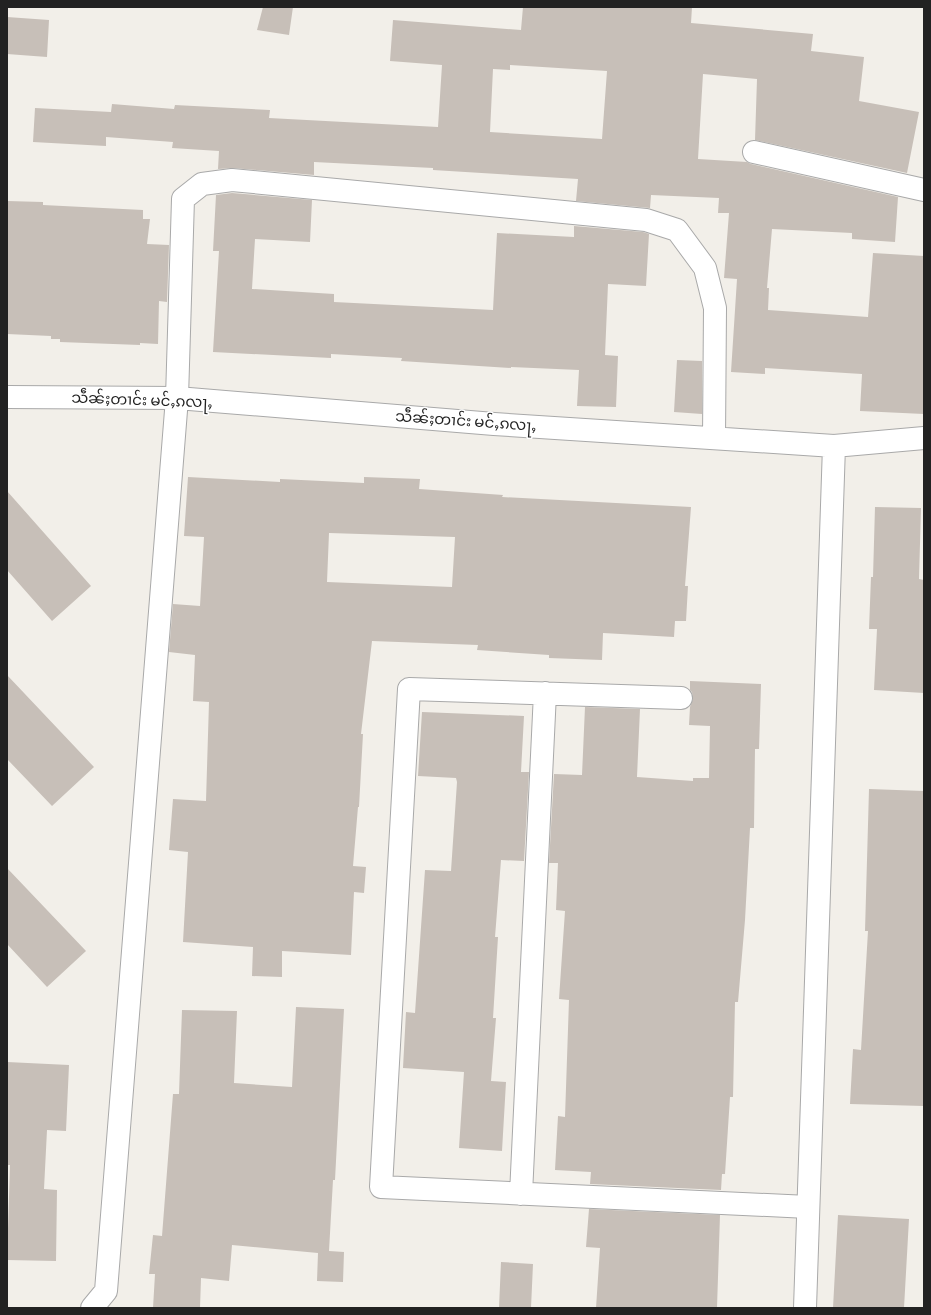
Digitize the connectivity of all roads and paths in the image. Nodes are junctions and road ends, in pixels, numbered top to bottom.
1 (754, 152) dead end
2 (924, 190) edge
3 (7, 397) edge
4 (177, 398) junction
5 (714, 438) junction
6 (924, 438) edge
7 (834, 446) junction
8 (545, 693) junction
9 (681, 698) dead end
10 (521, 1194) junction
11 (808, 1207) junction
12 (92, 1308) edge
13 (805, 1308) edge

1 - 2 street
3 - 4 street, သဵၼ်ႈတၢင်း မင်ႇၵလႃႇ
4 - 5 street, သဵၼ်ႈတၢင်း မင်ႇၵလႃႇ
4 - 5 street
4 - 12 street
5 - 7 street, သဵၼ်ႈတၢင်း မင်ႇၵလႃႇ
6 - 7 street, သဵၼ်ႈတၢင်း မင်ႇၵလႃႇ
7 - 11 street
8 - 9 street
8 - 10 street
8 - 10 street
10 - 11 street
11 - 13 street

